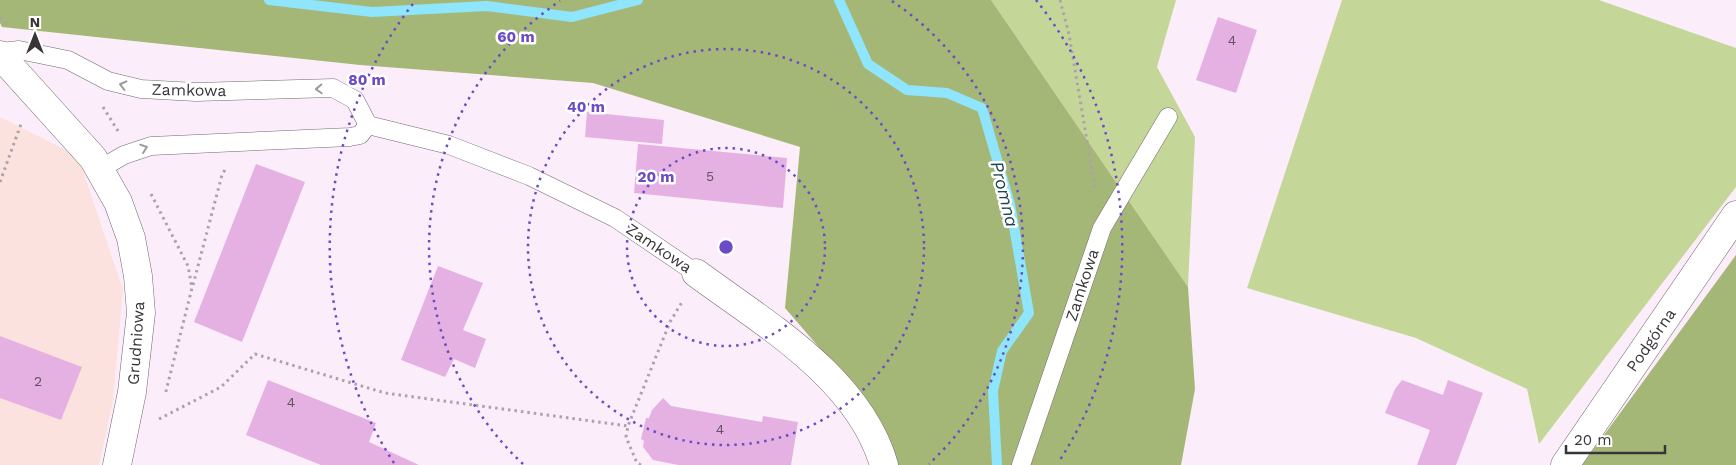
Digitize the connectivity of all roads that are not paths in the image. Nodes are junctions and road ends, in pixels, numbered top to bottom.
1 (0, 53) edge
2 (1168, 117) dead end
3 (368, 125) junction
4 (100, 169) junction
5 (1736, 215) edge
6 (696, 273) joint
7 (117, 465) edge
8 (884, 465) edge
9 (1021, 465) edge
10 (1565, 465) edge

3 -> 1 lane, Zamkowa
1 - 4 street, Grudniowa
2 - 9 lane, Zamkowa
4 -> 3 lane
3 - 6 lane, Zamkowa
4 - 7 street, Grudniowa
5 - 10 street, Podgórna
6 - 8 street, Zamkowa

